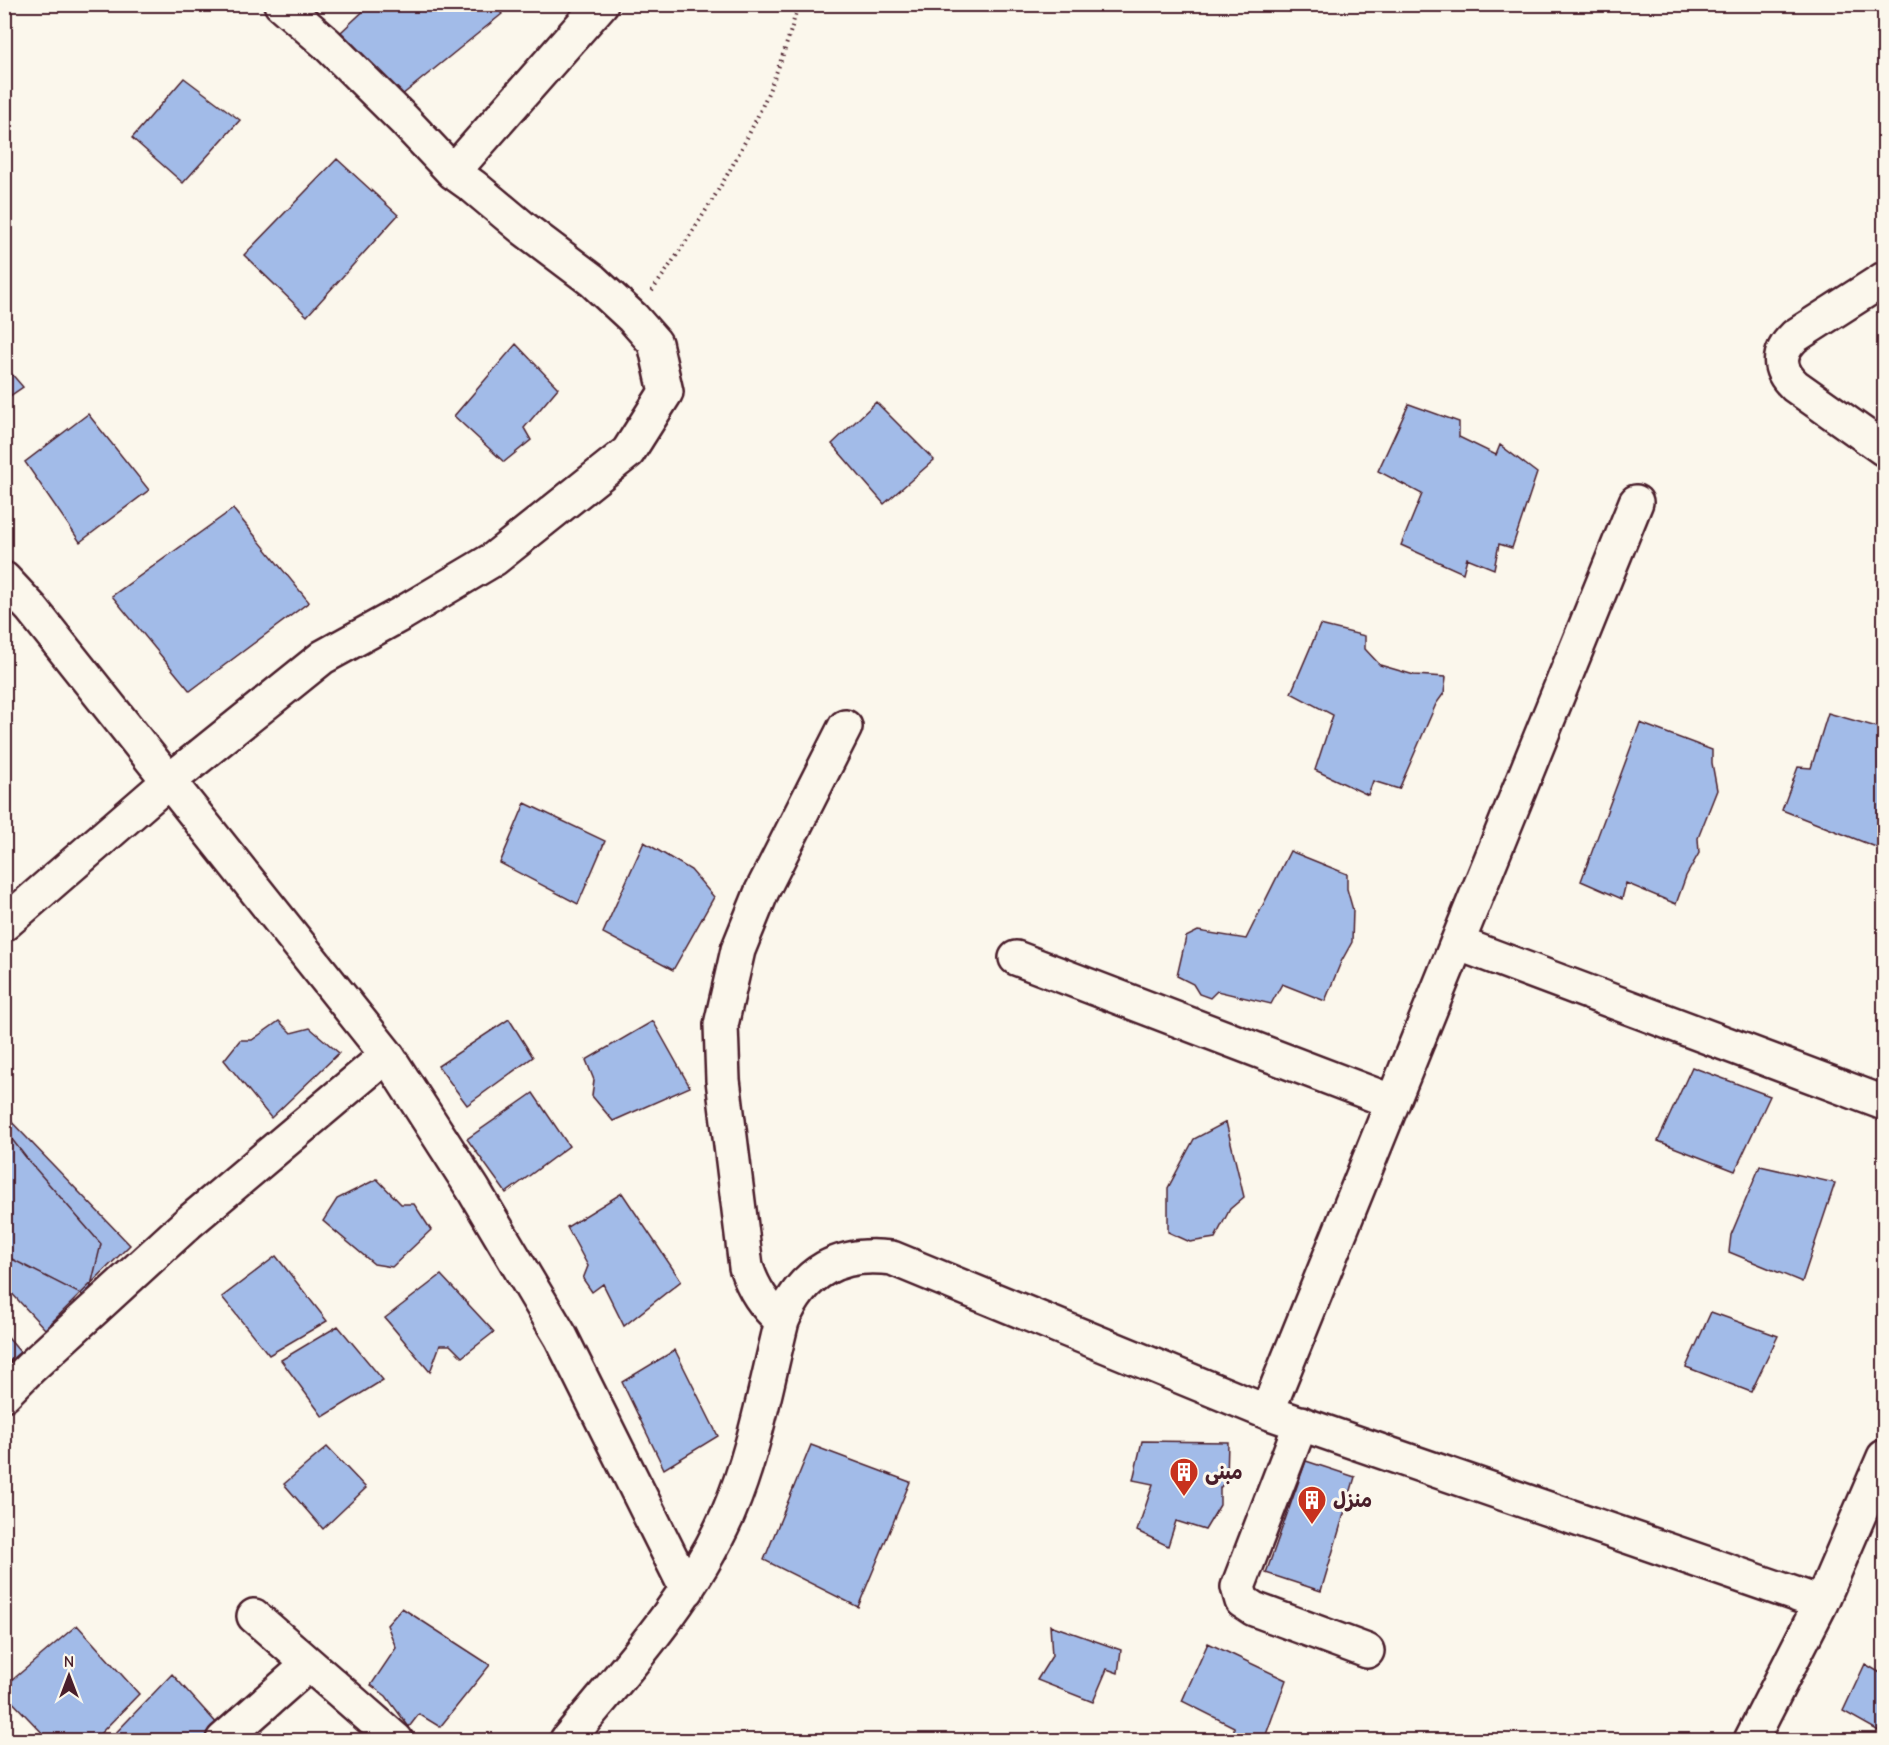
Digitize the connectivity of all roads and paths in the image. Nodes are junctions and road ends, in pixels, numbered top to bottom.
1 (281, 4) edge
2 (601, 4) edge
3 (798, 4) edge
4 (453, 172) junction
5 (1884, 279) edge
6 (633, 318) junction
7 (1884, 449) edge
8 (1636, 502) dead end
9 (4, 579) edge
10 (845, 727) dead end
11 (169, 781) junction
12 (4, 924) edge
13 (1457, 943) junction
14 (1016, 958) dead end
15 (387, 1055) junction
16 (1393, 1102) junction
17 (1884, 1103) edge
18 (782, 1321) junction
19 (4, 1394) edge
20 (1267, 1412) junction
21 (1301, 1423) junction
22 (1884, 1457) edge
23 (687, 1590) junction
24 (1821, 1602) junction
25 (254, 1616) dead end
26 (1367, 1651) dead end
27 (308, 1665) junction
28 (223, 1740) edge
29 (396, 1740) edge
30 (567, 1740) edge
31 (1753, 1740) edge

1 - 4 street
2 - 4 street
3 - 6 path
4 - 6 street
5 - 7 street
6 - 11 street
8 - 13 street
9 - 11 street
10 - 18 street
11 - 12 street
11 - 15 street
13 - 16 street
13 - 17 street
14 - 16 street
15 - 19 street
15 - 23 street
16 - 20 street
18 - 20 street
18 - 23 street
20 - 21 street
21 - 24 street
21 - 26 street
22 - 24 street
23 - 30 street
24 - 31 street
25 - 27 street
27 - 28 street
27 - 29 street

